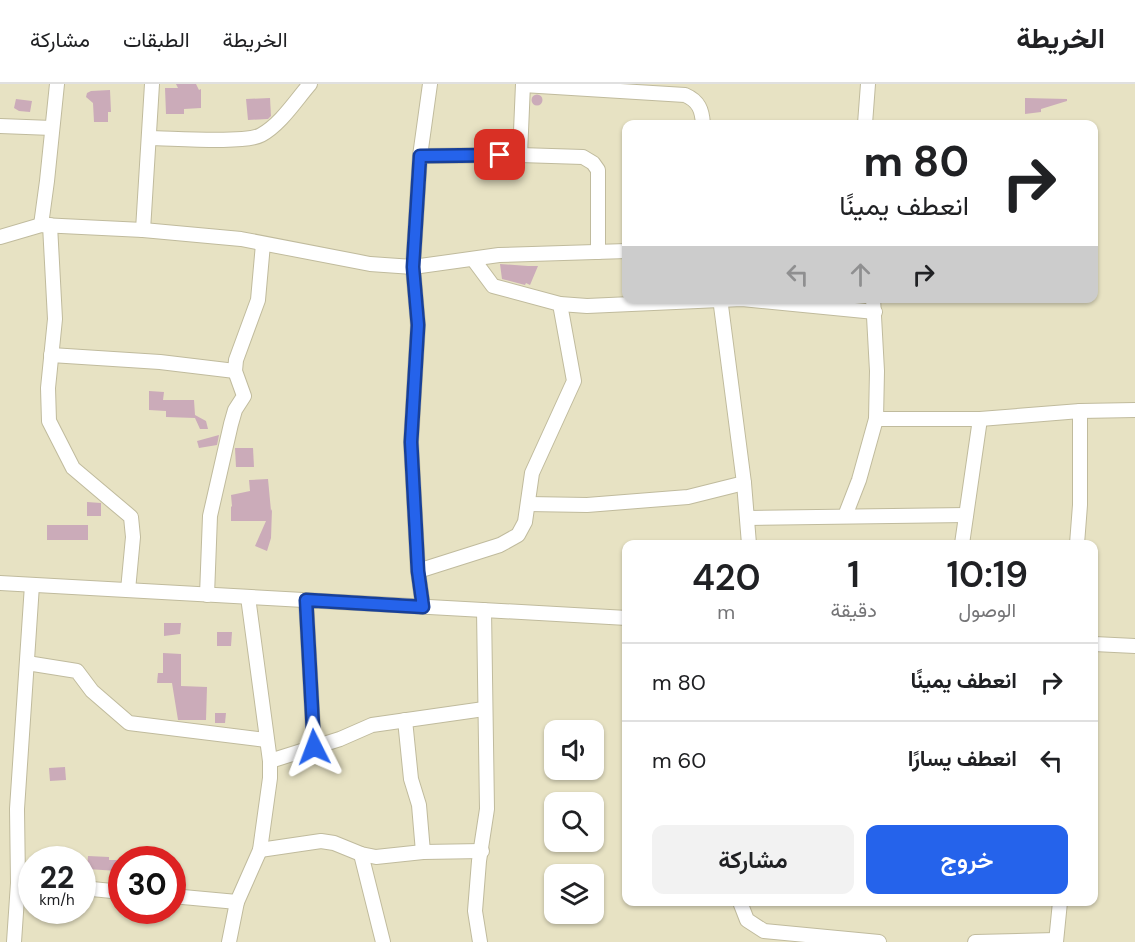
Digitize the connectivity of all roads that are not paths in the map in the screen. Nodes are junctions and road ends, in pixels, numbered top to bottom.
1 (57, 84) edge
2 (152, 84) edge
3 (310, 84) edge
4 (430, 84) edge
5 (868, 84) edge
6 (523, 85) edge
7 (703, 120) edge
8 (865, 120) edge
9 (0, 126) edge
10 (52, 128) junction
11 (149, 138) junction
12 (520, 155) junction
13 (420, 156) junction
14 (45, 225) junction
15 (142, 230) junction
16 (0, 237) edge
17 (263, 244) junction
18 (622, 251) edge
19 (597, 252) junction
20 (473, 259) junction
21 (413, 267) junction
22 (645, 303) edge
23 (721, 303) edge
24 (830, 303) edge
25 (560, 304) junction
26 (874, 305) edge
27 (51, 355) junction
28 (235, 370) junction
29 (1135, 410) edge
30 (1080, 411) junction
31 (876, 419) junction
32 (980, 419) junction
33 (744, 483) junction
34 (528, 504) junction
35 (966, 515) junction
36 (845, 516) junction
37 (747, 518) junction
38 (749, 540) edge
39 (963, 540) edge
40 (1077, 540) edge
41 (418, 571) junction
42 (0, 584) edge
43 (32, 585) junction
44 (128, 591) junction
45 (207, 595) junction
46 (248, 597) junction
47 (306, 600) junction
48 (423, 607) junction
49 (484, 610) junction
50 (622, 618) edge
51 (1098, 644) edge
52 (1135, 646) edge
53 (27, 663) junction
54 (484, 709) junction
55 (405, 720) junction
56 (266, 740) junction
57 (314, 747) junction
58 (270, 761) junction
59 (21, 846) edge
60 (260, 850) junction
61 (482, 851) junction
62 (423, 852) junction
63 (361, 854) junction
64 (186, 897) edge
65 (237, 902) junction
66 (742, 906) edge
67 (1060, 906) edge
68 (18, 921) edge
69 (1056, 941) edge
70 (14, 942) edge
71 (229, 942) edge
72 (383, 942) edge
73 (480, 942) edge
74 (879, 942) edge
75 (975, 942) edge

1 - 10 street
2 - 11 street
3 - 11 street
4 - 13 street
5 - 8 street
6 - 7 street
6 - 12 street
9 - 10 street
10 - 14 street
11 - 15 street
12 - 13 street
12 - 19 street
13 - 21 street
14 - 15 street
14 - 16 street
14 - 27 street
15 - 17 street
17 - 21 street
17 - 28 street
18 - 19 street
19 - 20 street
20 - 21 street
20 - 25 street
21 - 41 street
22 - 25 street
23 - 33 street
24 - 26 street
25 - 34 street
26 - 31 street
27 - 28 street
27 - 44 street
28 - 45 street
29 - 30 street
30 - 32 street
30 - 40 street
31 - 32 street
31 - 36 street
32 - 35 street
33 - 34 street
33 - 37 street
34 - 41 street
35 - 36 street
35 - 39 street
36 - 37 street
37 - 38 street
41 - 48 street
42 - 43 street
43 - 44 street
43 - 53 street
44 - 45 street
45 - 46 street
46 - 47 street
46 - 56 street
47 - 48 street
47 - 57 street
48 - 49 street
49 - 50 street
49 - 54 street
51 - 52 street
53 - 56 street
53 - 59 street
54 - 55 street
54 - 61 street
55 - 57 street
55 - 62 street
56 - 58 street
57 - 58 street
58 - 60 street
60 - 63 street
60 - 65 street
61 - 62 street
61 - 73 street
62 - 63 street
63 - 72 street
64 - 65 street
65 - 71 street
66 - 74 street
67 - 69 street
68 - 70 street
69 - 75 street

